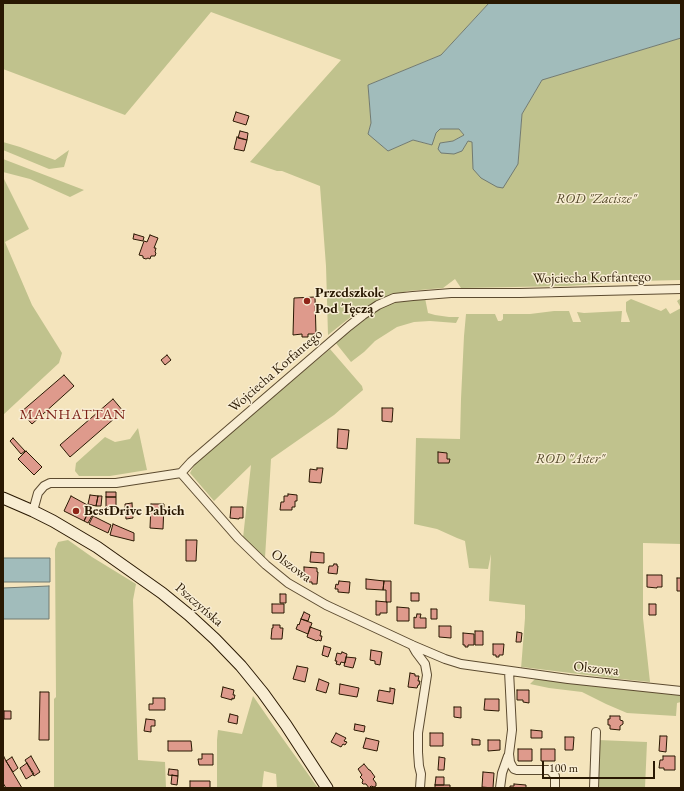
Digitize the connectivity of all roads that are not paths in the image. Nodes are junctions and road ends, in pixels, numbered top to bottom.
1 (681, 289) edge
2 (181, 473) junction
3 (3, 498) edge
4 (33, 511) junction
5 (412, 645) junction
6 (509, 671) junction
7 (681, 691) edge
8 (596, 732) dead end
9 (509, 754) junction
10 (327, 788) edge
11 (420, 788) edge
12 (500, 788) edge
13 (555, 788) edge
14 (594, 788) edge

1 - 2 street, Wojciecha Korfantego
2 - 4 street
2 - 5 street, Olszowa
3 - 4 main road, Pszczyńska
4 - 10 main road, Pszczyńska
5 - 6 street, Olszowa
5 - 11 street
6 - 7 street, Olszowa
6 - 9 street
8 - 14 street
9 - 12 street
9 - 13 street

